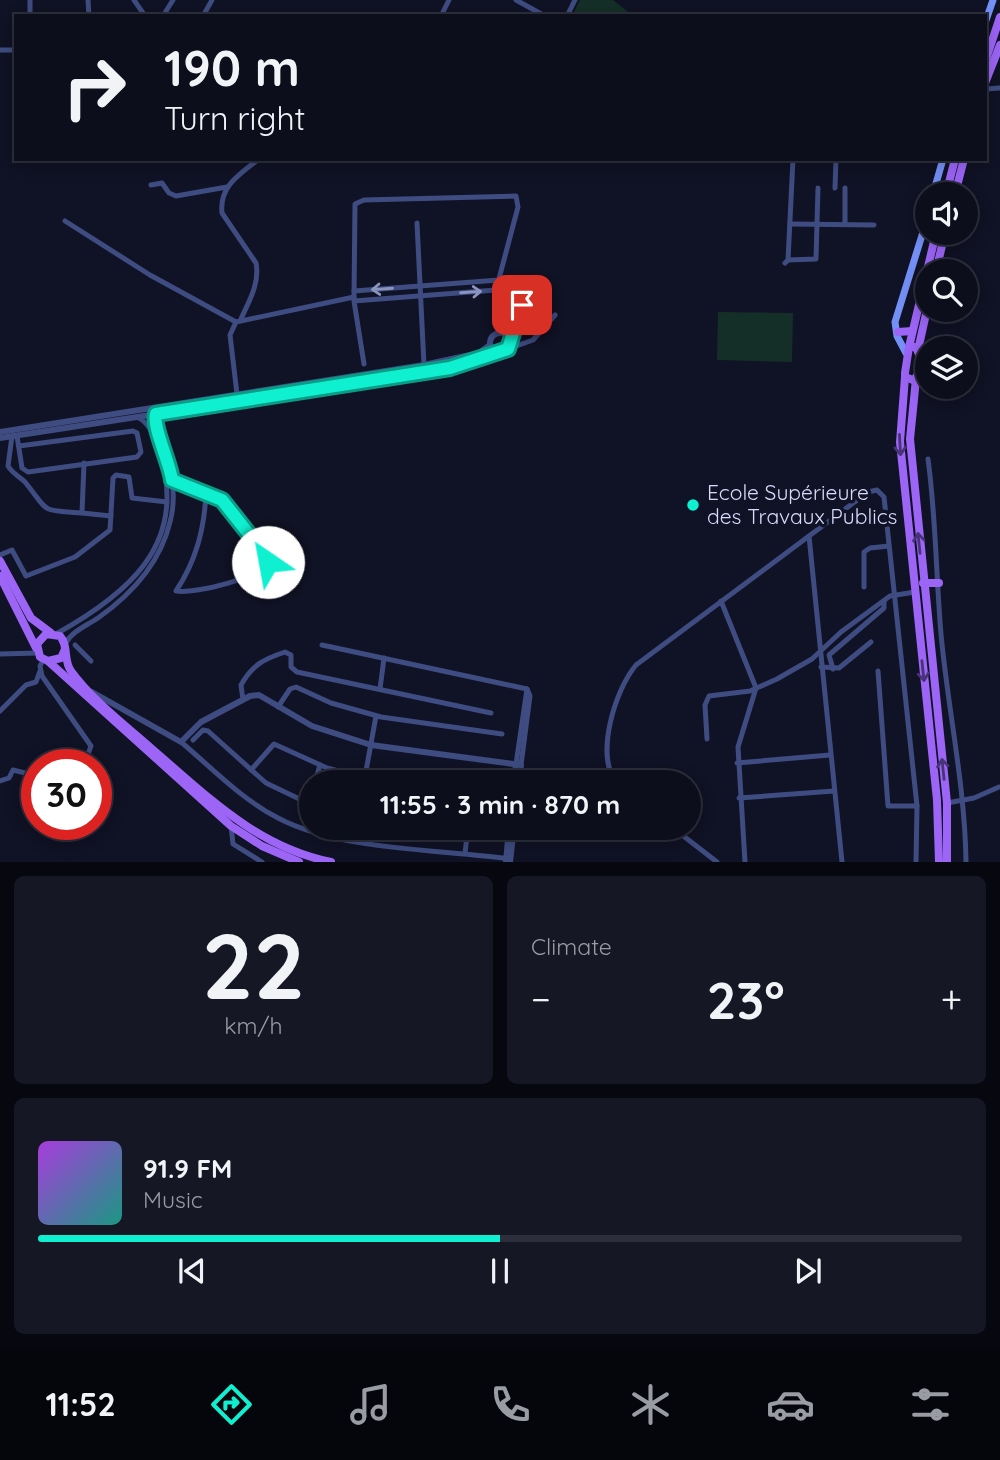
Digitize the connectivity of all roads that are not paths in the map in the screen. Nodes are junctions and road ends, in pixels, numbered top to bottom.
1 (516, 0) edge
2 (993, 0) edge
3 (541, 14) edge
4 (987, 17) edge
5 (1000, 17) edge
6 (1000, 45) edge
7 (987, 56) edge
8 (987, 78) edge
9 (257, 161) edge
10 (793, 161) edge
11 (836, 161) edge
12 (942, 161) edge
13 (954, 161) edge
14 (963, 161) edge
15 (936, 182) edge
16 (949, 182) edge
17 (958, 182) edge
18 (151, 185) dead end
19 (227, 187) junction
20 (818, 188) dead end
21 (835, 188) dead end
22 (845, 188) dead end
23 (65, 221) dead end
24 (417, 223) dead end
25 (790, 224) junction
26 (818, 224) junction
27 (845, 224) junction
28 (874, 225) dead end
29 (920, 245) edge
30 (933, 245) edge
31 (499, 280) junction
32 (420, 287) junction
33 (421, 295) junction
34 (354, 297) junction
35 (555, 316) dead end
36 (239, 320) junction
37 (896, 329) junction
38 (912, 331) junction
39 (501, 333) junction
40 (509, 339) junction
41 (490, 345) junction
42 (508, 349) junction
43 (908, 349) junction
44 (915, 350) edge
45 (499, 353) junction
46 (364, 364) dead end
47 (424, 366) junction
48 (905, 377) junction
49 (915, 379) edge
50 (915, 389) edge
51 (237, 394) junction
52 (156, 414) junction
53 (137, 417) junction
54 (0, 432) edge
55 (15, 436) junction
56 (0, 438) edge
57 (19, 446) junction
58 (928, 459) dead end
59 (84, 463) junction
60 (172, 480) junction
61 (206, 494) junction
62 (167, 502) junction
63 (82, 513) junction
64 (111, 516) junction
65 (809, 536) junction
66 (889, 545) junction
67 (0, 555) edge
68 (0, 561) edge
69 (0, 576) edge
70 (923, 583) junction
71 (939, 583) junction
72 (864, 587) dead end
73 (915, 592) junction
74 (894, 594) junction
75 (721, 601) junction
76 (884, 601) junction
77 (54, 633) junction
78 (871, 642) dead end
79 (69, 645) junction
80 (322, 645) dead end
81 (819, 653) junction
82 (0, 654) edge
83 (41, 656) junction
84 (384, 658) junction
85 (91, 660) dead end
86 (821, 667) junction
87 (833, 668) junction
88 (40, 671) junction
89 (878, 671) dead end
90 (757, 688) junction
91 (380, 689) junction
92 (90, 691) junction
93 (243, 700) junction
94 (278, 707) junction
95 (0, 711) edge
96 (491, 713) dead end
97 (376, 716) junction
98 (502, 734) dead end
99 (707, 739) dead end
100 (193, 740) dead end
101 (180, 741) junction
102 (371, 745) junction
103 (90, 749) edge
104 (830, 755) junction
105 (737, 763) junction
106 (518, 764) junction
107 (320, 765) junction
108 (251, 770) junction
109 (318, 770) edge
110 (335, 770) edge
111 (366, 770) edge
112 (517, 770) edge
113 (518, 770) edge
114 (609, 770) edge
115 (21, 773) edge
116 (0, 781) edge
117 (999, 787) edge
118 (834, 791) junction
119 (739, 798) junction
120 (299, 799) edge
121 (962, 801) junction
122 (947, 803) junction
123 (917, 806) junction
124 (231, 826) junction
125 (467, 840) edge
126 (509, 840) edge
127 (512, 840) edge
128 (689, 840) edge
129 (356, 841) joint
130 (465, 853) junction
131 (508, 860) edge
132 (260, 861) edge
133 (299, 862) edge
134 (331, 862) edge
135 (717, 862) edge
136 (745, 862) edge
137 (842, 862) edge
138 (916, 862) edge
139 (939, 862) edge
140 (947, 862) edge
141 (967, 862) edge

1 - 3 street
2 - 4 main road
5 - 7 main road
6 - 8 main road
9 - 19 street
10 - 25 street
11 - 21 street
12 - 15 main road
13 - 16 main road
14 - 17 main road
18 - 19 street
19 - 36 street
20 - 26 street
22 - 27 street
23 - 36 street
24 - 32 street
25 - 26 street
25 - 26 street
26 - 27 street
27 - 28 street
29 - 37 main road
30 - 38 main road
31 - 32 street
33 -> 31 street
31 - 34 street
32 - 33 street
32 -> 34 street
33 - 34 street
33 - 47 street
34 - 36 street
34 - 46 street
35 - 42 street
36 - 51 street
37 - 38 main road
37 - 43 main road
38 - 43 main road
39 - 40 street
39 - 40 street
39 - 41 street
40 - 42 street
41 - 45 street
41 - 47 street
42 - 45 street
43 - 44 main road
43 - 48 main road
45 - 52 street
47 - 51 street
48 - 49 main road
48 -> 73 main road
70 -> 50 main road
51 - 54 street
52 - 53 street
52 - 60 street
53 - 55 street
53 - 62 street
55 - 56 street
55 - 57 street
55 - 63 street
57 - 59 street
57 - 59 street
58 - 71 street
59 - 63 street
60 - 61 street
60 - 79 street
61 - 61 street
62 - 64 street
62 - 77 street
63 - 64 street
64 - 67 street
65 - 66 street
65 - 75 street
65 - 81 street
66 - 72 street
66 - 74 street
68 - 77 main road
69 - 83 main road
70 - 71 main road
122 -> 70 main road
71 - 121 street
73 - 74 street
73 -> 139 main road
74 - 76 street
74 - 123 street
75 - 90 street
75 - 114 street
76 - 81 street
76 - 87 street
77 - 79 main road
77 - 83 main road
78 - 87 street
79 - 83 main road
79 - 85 street
79 - 92 main road
80 - 84 street
81 - 86 street
81 - 90 street
82 - 83 street
83 - 88 street
83 - 124 main road
84 - 91 street
84 - 106 street
86 - 87 street
86 - 104 street
88 - 95 street
88 - 103 street
89 - 123 street
90 - 99 street
90 - 105 street
91 - 93 street
91 - 96 street
92 - 101 street
92 - 134 main road
93 - 94 street
93 - 101 street
94 - 97 street
94 - 102 street
97 - 98 street
97 - 102 street
100 - 108 street
101 - 129 street
102 - 106 street
102 - 111 street
104 - 105 street
104 - 118 street
105 - 119 street
106 - 112 street
106 - 113 street
107 - 108 street
107 - 109 street
107 - 110 street
108 - 120 street
115 - 116 street
117 - 121 street
118 - 119 street
118 - 137 street
119 - 136 street
121 - 122 street
121 - 141 street
122 - 140 main road
123 - 138 street
124 - 132 street
124 - 133 main road
125 - 130 street
126 - 131 street
127 - 131 street
128 - 135 street
129 - 130 street
130 - 131 street

